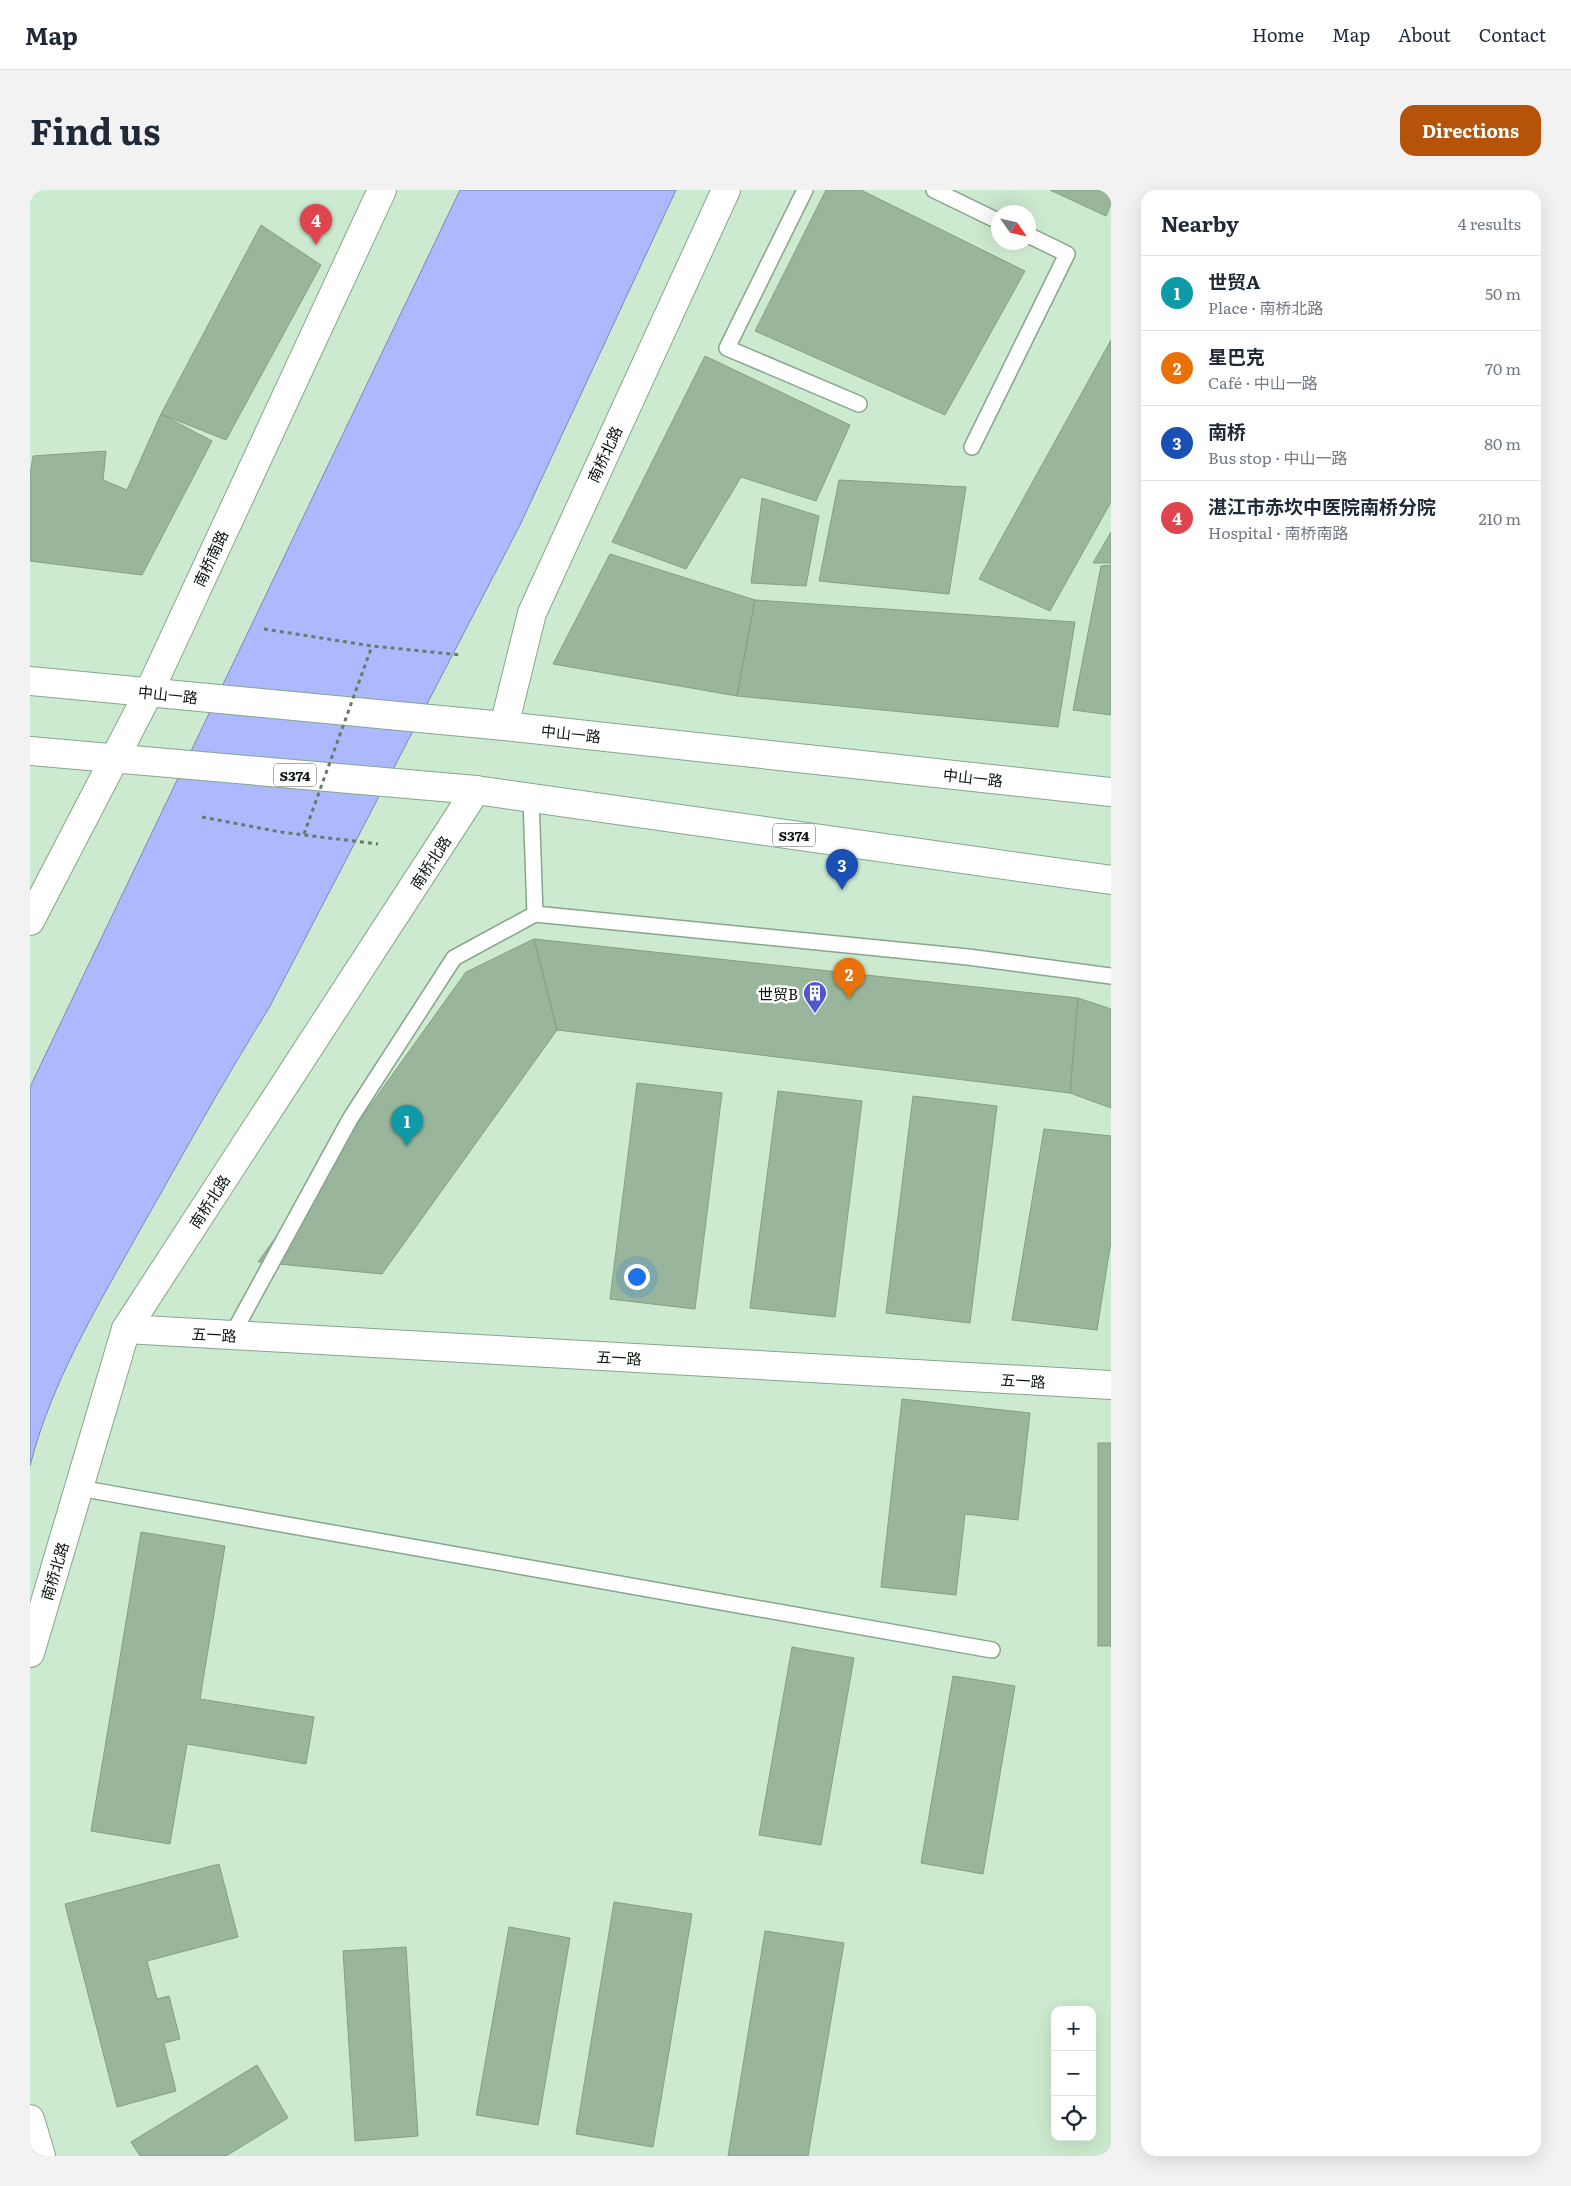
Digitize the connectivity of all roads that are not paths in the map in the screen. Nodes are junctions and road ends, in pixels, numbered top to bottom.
1 (382, 190) edge
2 (726, 190) edge
3 (805, 190) edge
4 (934, 190) edge
5 (991, 218) edge
6 (1036, 239) edge
7 (859, 404) dead end
8 (972, 447) dead end
9 (30, 680) edge
10 (149, 692) junction
11 (504, 726) junction
12 (30, 751) edge
13 (114, 759) junction
14 (476, 790) junction
15 (1111, 792) edge
16 (531, 798) junction
17 (1111, 880) edge
18 (535, 914) junction
19 (30, 921) edge
20 (1111, 976) edge
21 (126, 1329) junction
22 (232, 1335) junction
23 (1111, 1385) edge
24 (79, 1488) junction
25 (992, 1650) dead end
26 (30, 1653) edge
27 (30, 2119) edge
28 (41, 2156) edge

1 - 10 street, 南桥南路
2 - 11 street, 南桥北路
3 - 7 lane
4 - 5 lane
6 - 8 lane
9 - 10 street, 中山一路
10 - 11 street, 中山一路
10 - 13 street, 南桥南路
11 - 15 street, 中山一路
12 - 13 street
13 - 14 street, S374
13 - 19 street, 南桥南路
14 - 16 street, S374
14 - 21 street, 南桥北路
16 - 17 street, S374
16 - 18 lane
18 - 20 lane
18 - 22 lane
21 - 22 street, 五一路
21 - 24 street, 南桥北路
22 - 23 street, 五一路
24 - 25 lane
24 - 26 street, 南桥北路
27 - 28 street

